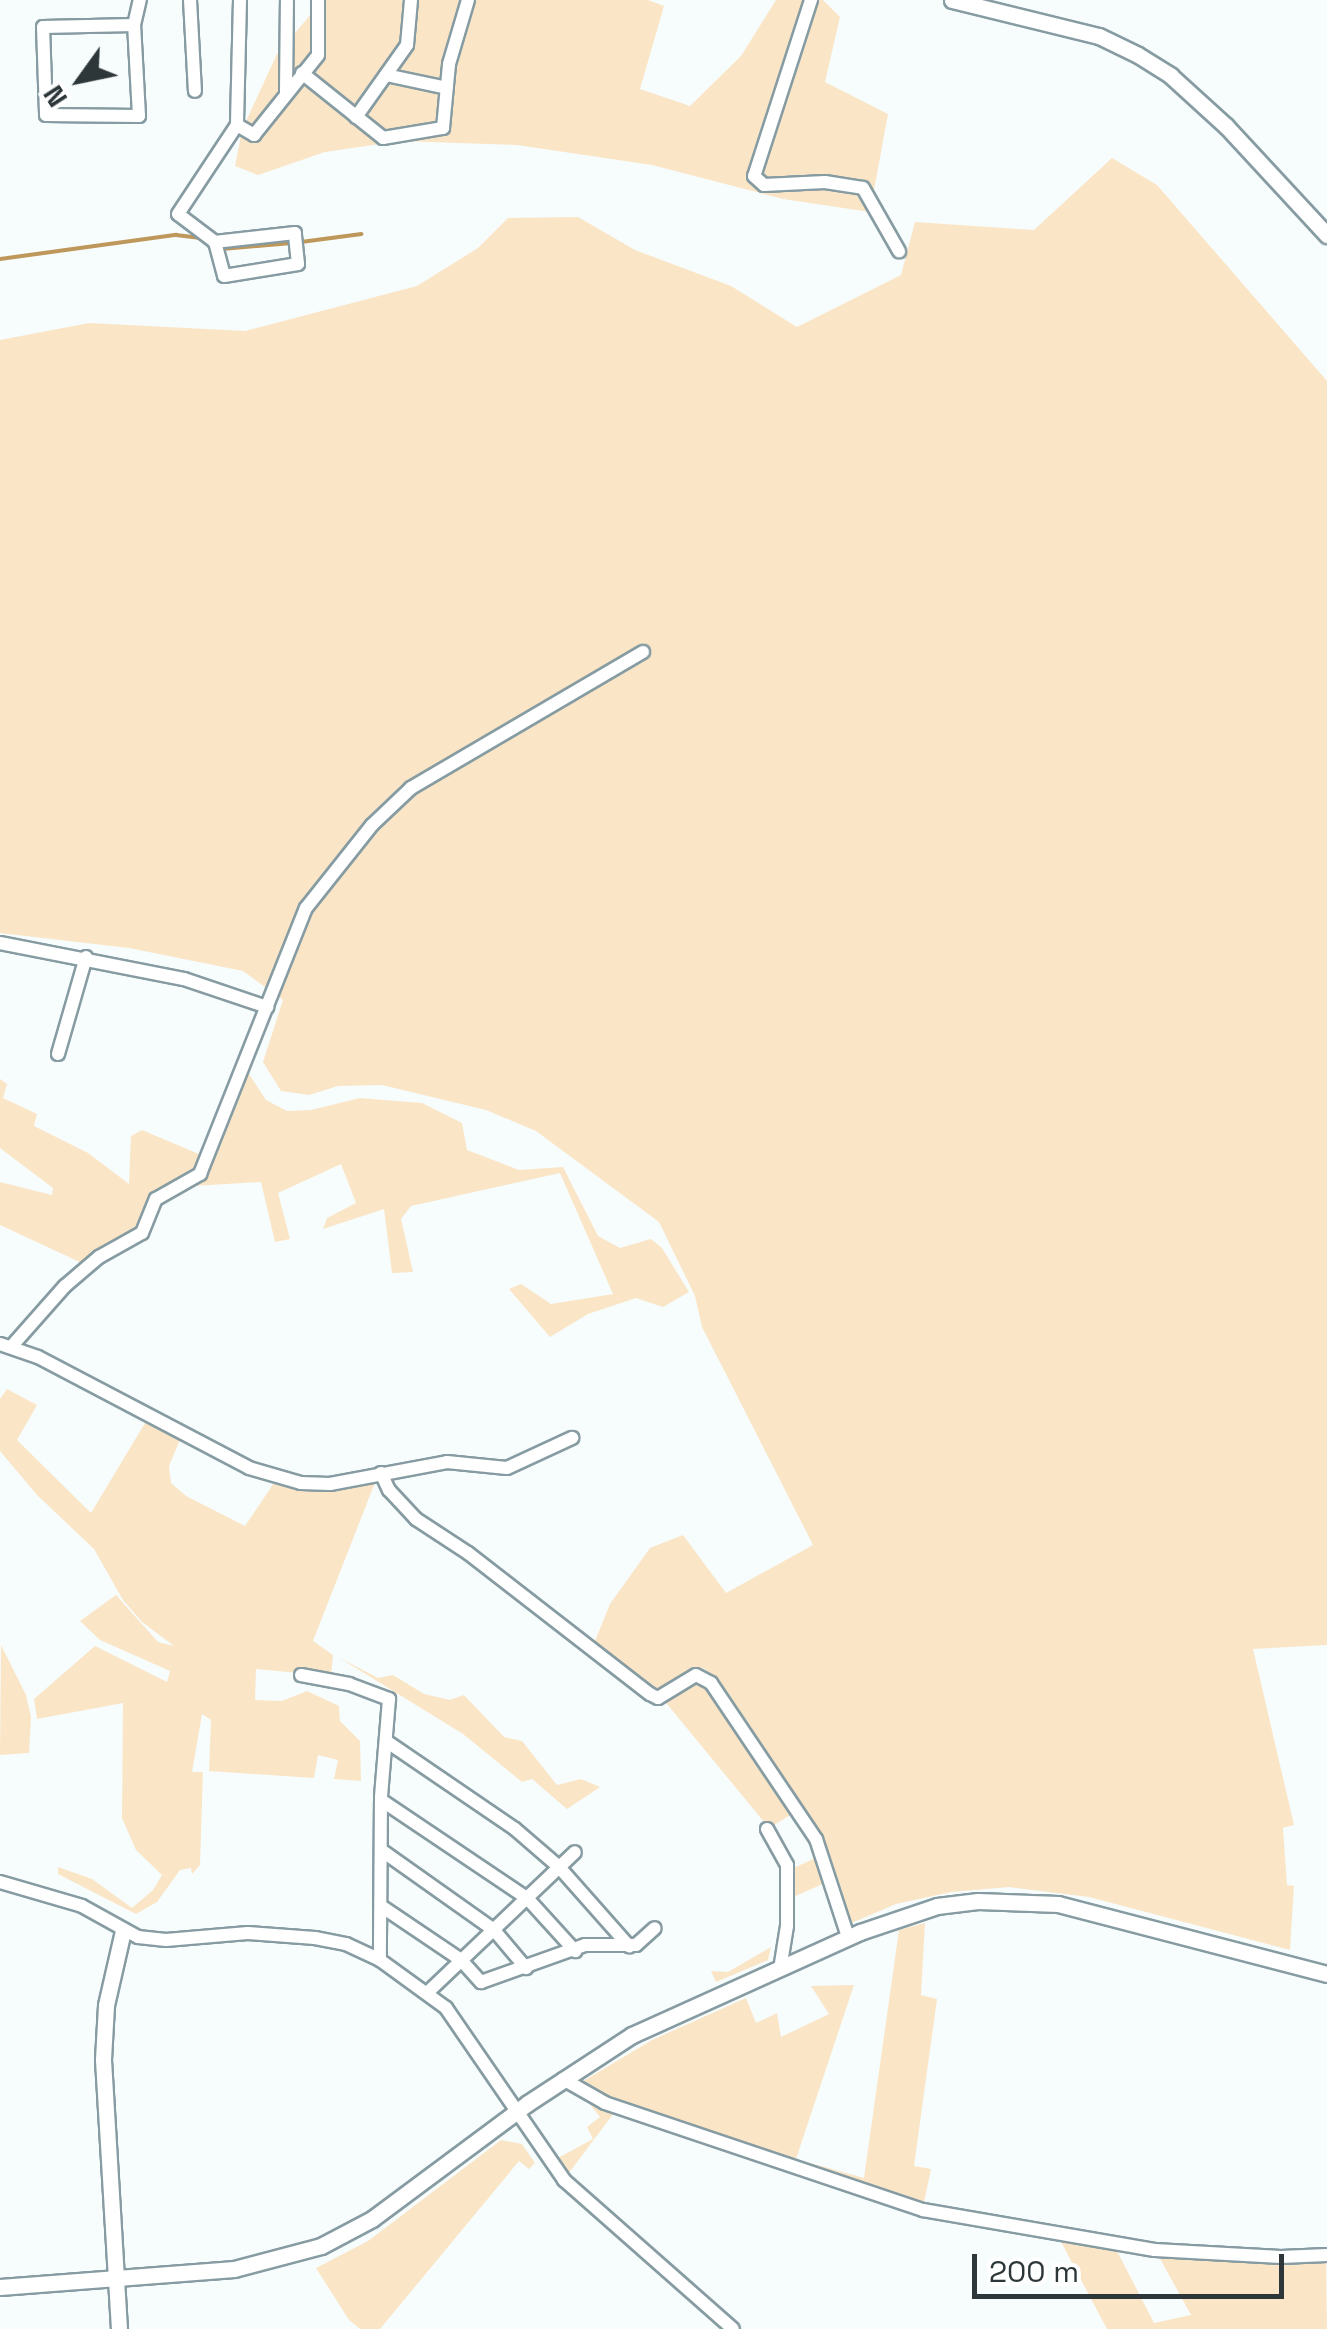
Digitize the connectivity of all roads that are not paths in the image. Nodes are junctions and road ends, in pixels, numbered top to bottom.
1 (140, 0) edge
2 (190, 0) edge
3 (240, 0) edge
4 (287, 0) edge
5 (318, 0) edge
6 (411, 0) edge
7 (468, 0) edge
8 (810, 0) edge
9 (952, 0) edge
10 (134, 25) junction
11 (302, 73) junction
12 (386, 75) junction
13 (446, 88) junction
14 (195, 91) dead end
15 (286, 92) junction
16 (356, 117) junction
17 (237, 124) junction
18 (1327, 234) edge
19 (216, 242) junction
20 (899, 251) dead end
21 (643, 652) dead end
22 (0, 943) edge
23 (86, 957) junction
24 (267, 1006) junction
25 (58, 1054) dead end
26 (6, 1346) edge
27 (572, 1438) dead end
28 (380, 1473) junction
29 (301, 1675) dead end
30 (386, 1741) junction
31 (381, 1800) junction
32 (767, 1828) dead end
33 (381, 1850) junction
34 (575, 1852) dead end
35 (558, 1867) junction
36 (0, 1882) edge
37 (526, 1898) junction
38 (380, 1906) junction
39 (656, 1928) dead end
40 (123, 1930) junction
41 (494, 1930) junction
42 (848, 1937) junction
43 (630, 1946) junction
44 (574, 1951) junction
45 (380, 1960) junction
46 (461, 1960) junction
47 (526, 1968) junction
48 (780, 1968) junction
49 (1327, 1974) edge
50 (427, 1993) junction
51 (563, 2079) junction
52 (515, 2112) junction
53 (1327, 2255) edge
54 (115, 2280) junction
55 (0, 2287) edge
56 (119, 2329) edge
57 (733, 2329) edge

1 - 10 street
2 - 14 street
3 - 17 street
4 - 15 street
5 - 11 street
6 - 12 street
7 - 13 street
8 - 20 street
9 - 18 street
10 - 10 street
11 - 15 street
11 - 16 street
12 - 13 street
12 - 16 street
13 - 16 street
15 - 17 street
17 - 19 street
19 - 19 street
21 - 24 street
22 - 23 street
23 - 24 street
23 - 25 street
24 - 26 street
26 - 28 street
27 - 28 street
28 - 42 street
29 - 30 street
30 - 31 street
30 - 35 street
31 - 33 street
31 - 37 street
32 - 48 street
33 - 38 street
33 - 41 street
34 - 35 street
35 - 37 street
35 - 43 street
36 - 40 street
37 - 41 street
37 - 44 street
38 - 45 street
38 - 46 street
39 - 43 street
40 - 45 street
40 - 54 street
41 - 46 street
41 - 47 street
42 - 48 street
42 - 49 street
43 - 44 street
44 - 47 street
45 - 50 street
46 - 47 street
46 - 50 street
48 - 51 street
50 - 52 street
51 - 52 street
51 - 53 street
52 - 54 street
52 - 57 street
54 - 55 street
54 - 56 street

